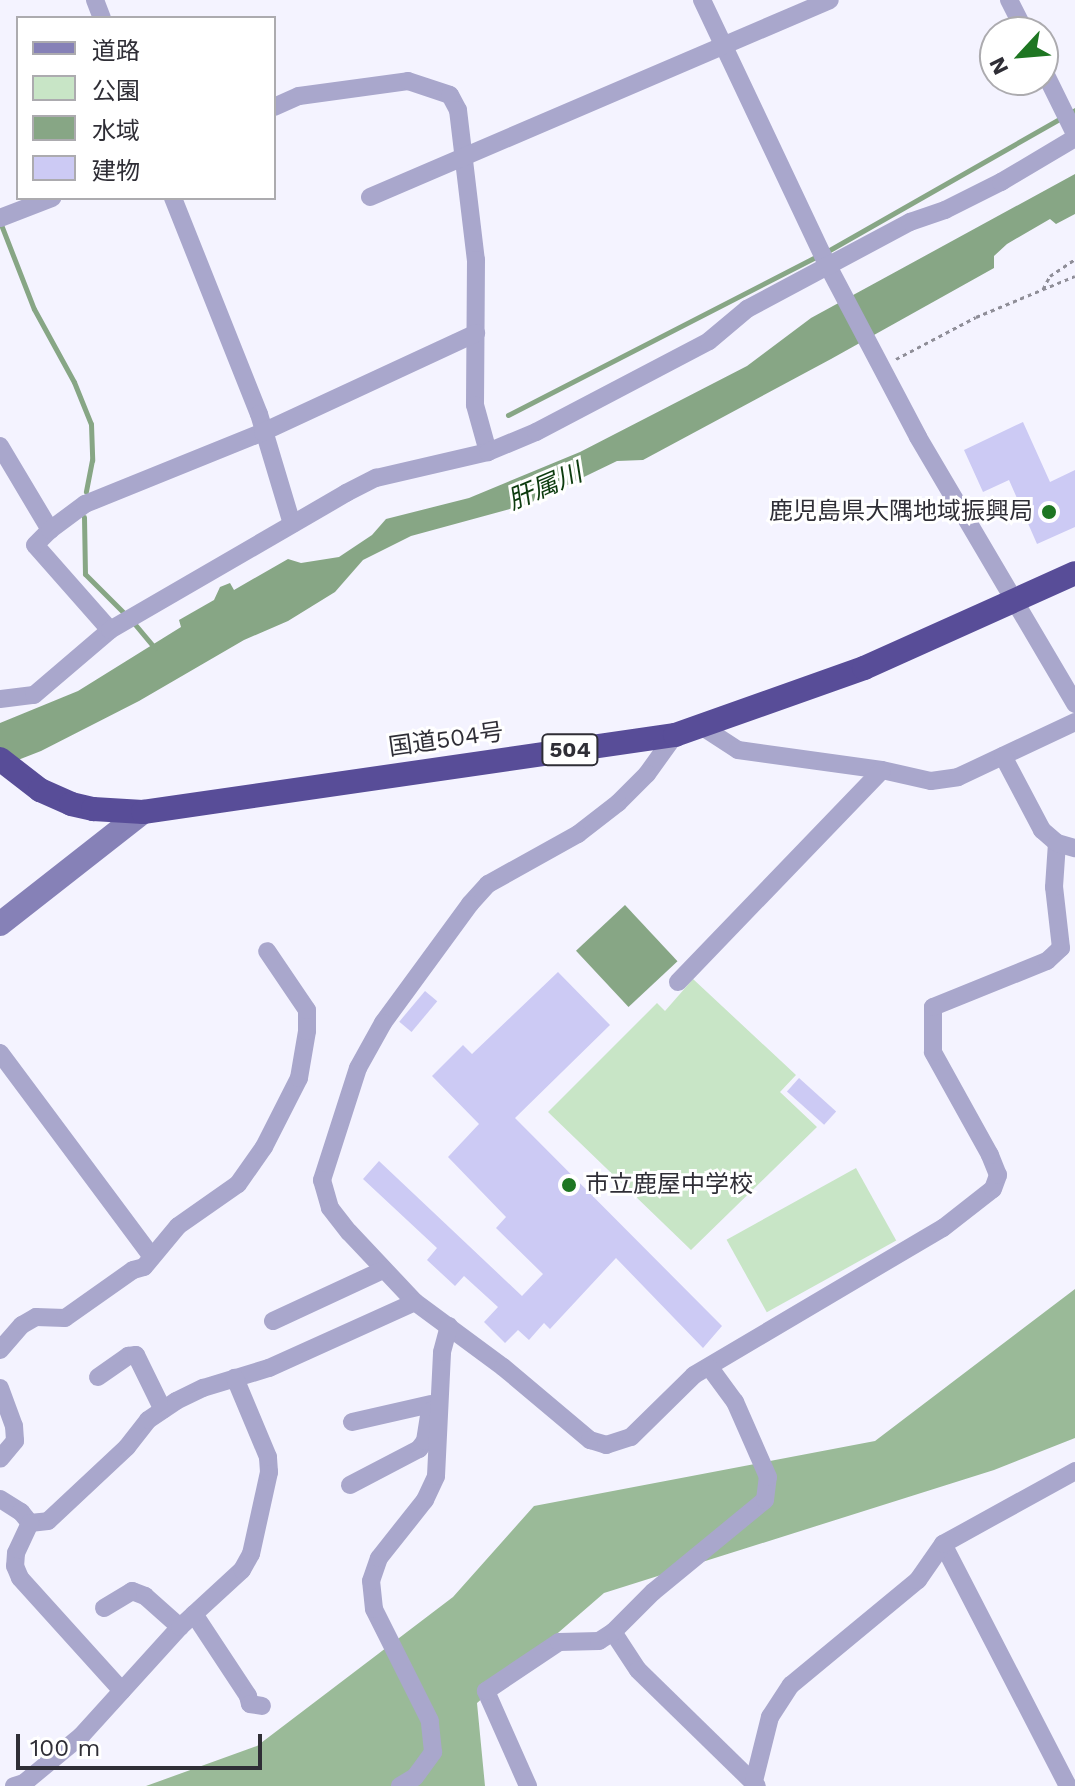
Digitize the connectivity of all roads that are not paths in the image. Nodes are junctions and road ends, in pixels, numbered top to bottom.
1 (702, 0) edge
2 (830, 0) edge
3 (723, 45) junction
4 (1056, 96) edge
5 (276, 106) edge
6 (1075, 136) edge
7 (462, 158) junction
8 (370, 197) dead end
9 (44, 200) edge
10 (174, 200) edge
11 (2, 211) edge
12 (832, 273) junction
13 (476, 333) junction
14 (263, 432) junction
15 (0, 446) edge
16 (488, 452) junction
17 (292, 524) junction
18 (50, 530) junction
19 (1075, 573) edge
20 (1013, 599) junction
21 (110, 630) junction
22 (0, 699) edge
23 (1075, 704) edge
24 (1075, 722) edge
25 (701, 726) junction
26 (675, 735) junction
27 (1003, 756) junction
28 (0, 759) edge
29 (882, 770) junction
30 (143, 812) junction
31 (1066, 846) edge
32 (0, 924) edge
33 (267, 951) dead end
34 (678, 982) dead end
35 (0, 1053) edge
36 (152, 1257) junction
37 (383, 1270) junction
38 (415, 1302) junction
39 (273, 1321) dead end
40 (449, 1326) junction
41 (0, 1350) edge
42 (710, 1368) junction
43 (98, 1377) dead end
44 (235, 1378) junction
45 (0, 1388) edge
46 (435, 1401) junction
47 (163, 1410) junction
48 (352, 1422) dead end
49 (0, 1459) edge
50 (1075, 1471) edge
51 (350, 1485) dead end
52 (0, 1499) edge
53 (30, 1523) junction
54 (943, 1544) junction
55 (104, 1608) dead end
56 (187, 1620) junction
57 (613, 1632) junction
58 (122, 1691) junction
59 (262, 1706) dead end
60 (755, 1784) edge
61 (21, 1785) edge
62 (400, 1786) edge
63 (528, 1786) edge
64 (732, 1786) edge
65 (1068, 1786) edge

1 - 3 street
2 - 3 street
3 - 7 street
3 - 12 street
4 - 6 street
5 - 7 street
6 - 12 street
7 - 8 street
7 - 13 street
9 - 11 street
10 - 14 street
12 - 16 street
12 - 20 street
13 - 14 street
13 - 16 street
14 - 17 street
14 - 18 street
15 - 18 street
16 - 17 street
17 - 21 street
18 - 21 street
19 - 20 highway, 国道504号 / 504
20 - 23 street
20 - 25 highway, 国道504号 / 504
21 - 22 street
24 - 27 street
25 - 26 highway, 国道504号 / 504
25 - 29 street
26 - 30 highway, 国道504号 / 504
26 - 37 street
27 - 29 street
27 - 31 street
28 - 30 highway, 国道504号 / 504
29 - 34 street
30 - 32 street
31 - 42 street
33 - 36 street
35 - 36 street
36 - 41 street
37 - 38 street
37 - 39 street
38 - 40 street
38 - 44 street
40 - 42 street
40 - 46 street
42 - 57 street
43 - 47 street
44 - 47 street
44 - 56 street
45 - 49 street
46 - 48 street
46 - 51 street
46 - 62 street
47 - 53 street
50 - 54 street
52 - 53 street
53 - 58 street
54 - 60 street
54 - 65 street
55 - 56 street
56 - 58 street
56 - 59 street
57 - 60 street
57 - 63 street
58 - 61 street
60 - 64 street

